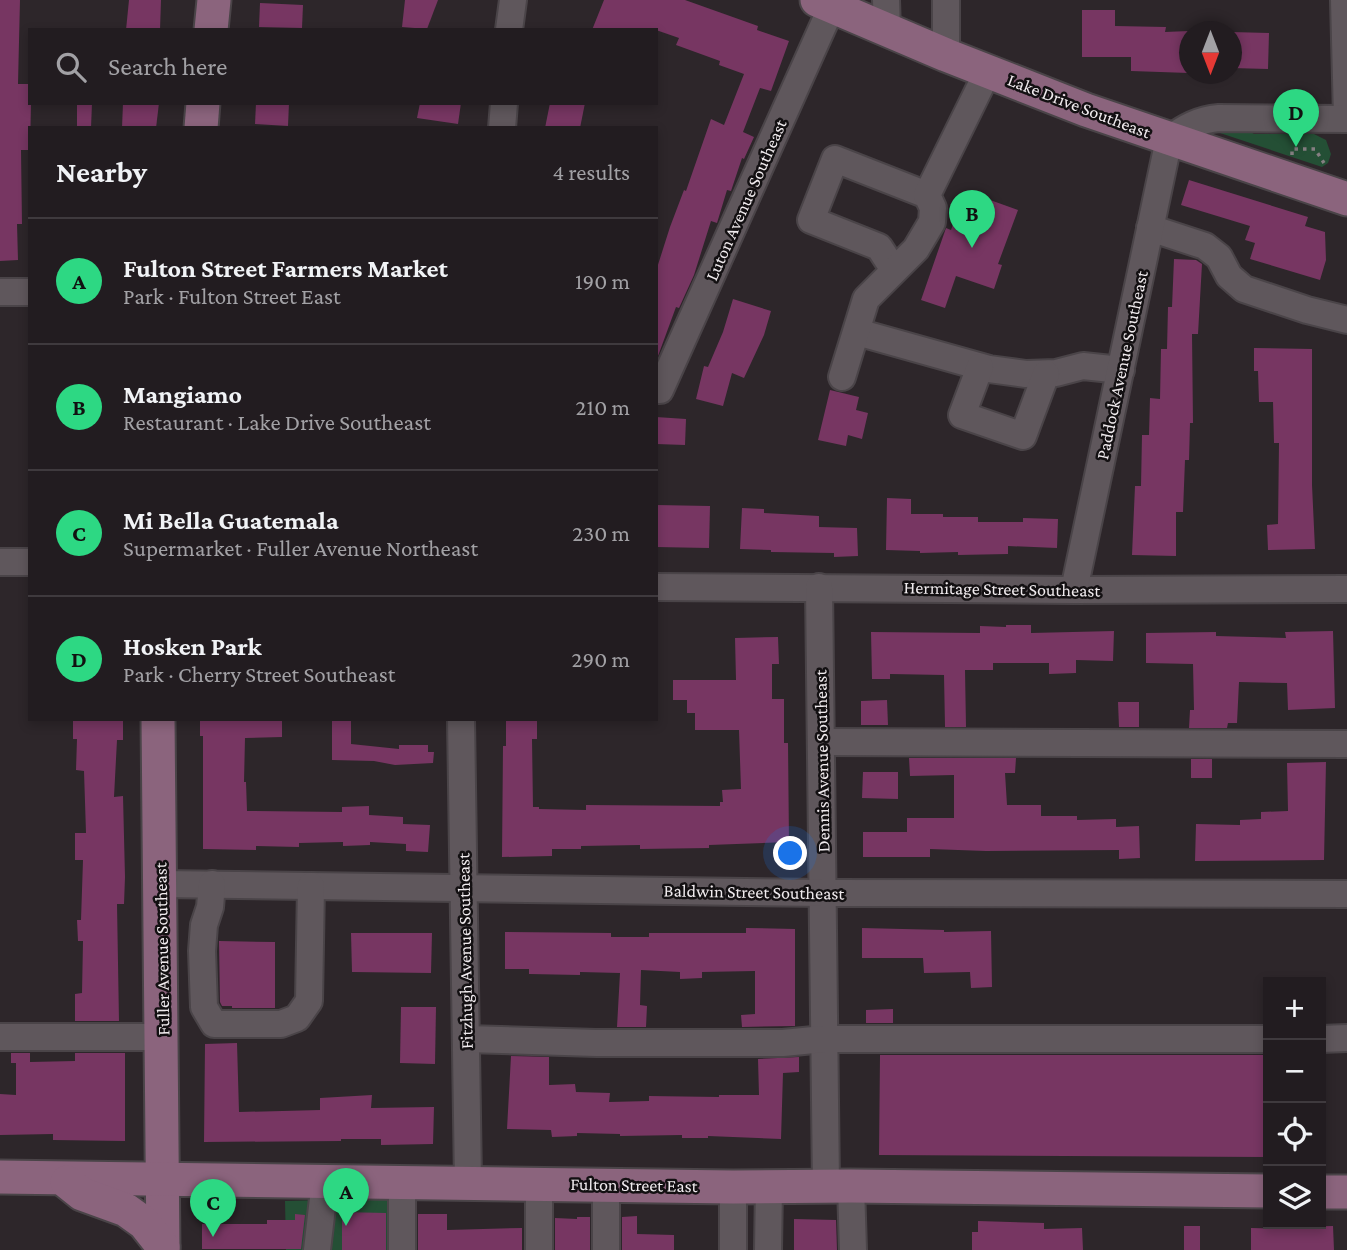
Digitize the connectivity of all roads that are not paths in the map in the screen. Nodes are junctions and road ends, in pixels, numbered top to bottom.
1 (214, 0) edge
2 (513, 0) edge
3 (946, 0) edge
4 (1344, 0) edge
5 (824, 3) edge
6 (886, 15) edge
7 (211, 28) edge
8 (509, 28) edge
9 (946, 55) junction
10 (988, 71) junction
11 (203, 105) edge
12 (504, 105) edge
13 (1347, 118) edge
14 (201, 126) edge
15 (502, 126) edge
16 (1169, 139) junction
17 (928, 195) junction
18 (1347, 199) edge
19 (1150, 228) junction
20 (894, 270) junction
21 (0, 292) edge
22 (28, 292) edge
23 (1347, 320) edge
24 (856, 332) junction
25 (980, 367) junction
26 (1121, 370) junction
27 (1046, 374) junction
28 (842, 377) dead end
29 (658, 390) edge
30 (0, 562) edge
31 (28, 562) edge
32 (658, 587) edge
33 (819, 587) junction
34 (1347, 589) edge
35 (1074, 590) junction
36 (158, 721) edge
37 (461, 721) edge
38 (821, 742) junction
39 (1347, 744) edge
40 (161, 884) junction
41 (212, 884) junction
42 (311, 886) junction
43 (464, 888) junction
44 (824, 893) junction
45 (1347, 894) edge
46 (0, 1037) edge
47 (163, 1037) junction
48 (1347, 1038) edge
49 (466, 1039) junction
50 (824, 1039) junction
51 (1263, 1039) edge
52 (1326, 1039) edge
53 (0, 1177) edge
54 (62, 1178) junction
55 (164, 1180) junction
56 (325, 1181) junction
57 (402, 1181) junction
58 (468, 1182) junction
59 (539, 1184) junction
60 (606, 1185) junction
61 (839, 1186) junction
62 (733, 1187) junction
63 (769, 1187) junction
64 (1263, 1191) edge
65 (1326, 1192) edge
66 (1347, 1192) edge
67 (163, 1248) edge
68 (317, 1250) edge
69 (402, 1250) edge
70 (539, 1250) edge
71 (606, 1250) edge
72 (733, 1250) edge
73 (768, 1250) edge
74 (853, 1250) edge

1 - 7 main road
2 - 8 street
3 - 9 street
4 - 13 street
5 - 6 main road, Lake Drive Southeast
5 - 29 street, Luton Avenue Southeast
6 - 9 main road, Lake Drive Southeast
9 - 10 main road, Lake Drive Southeast
10 - 16 main road, Lake Drive Southeast
10 - 17 street
11 - 14 main road
12 - 15 street
13 - 16 street
16 - 18 main road, Lake Drive Southeast
16 - 19 street, Paddock Avenue Southeast
17 - 20 street
17 - 20 street
19 - 23 street
19 - 26 street, Paddock Avenue Southeast
20 - 24 street
21 - 22 street
24 - 25 street
24 - 28 street
25 - 27 street
25 - 27 street
26 - 27 street
26 - 35 street, Paddock Avenue Southeast
30 - 31 street
32 - 33 street, Hermitage Street Southeast
33 - 35 street, Hermitage Street Southeast
33 - 38 street, Dennis Avenue Southeast
34 - 35 street, Hermitage Street Southeast
36 - 40 main road, Fuller Avenue Southeast
37 - 43 street, Fitzhugh Avenue Southeast
38 - 39 street
38 - 44 street, Dennis Avenue Southeast
40 - 41 street, Baldwin Street Southeast
40 - 47 main road, Fuller Avenue Southeast
41 - 42 street, Baldwin Street Southeast
41 - 42 street
42 - 43 street, Baldwin Street Southeast
43 - 44 street, Baldwin Street Southeast
43 - 49 street, Fitzhugh Avenue Southeast
44 - 45 street, Baldwin Street Southeast
44 - 50 street, Dennis Avenue Southeast
46 - 47 street
47 - 55 main road, Fuller Avenue Southeast
48 - 52 street
49 - 50 street
49 - 58 street, Fitzhugh Avenue Southeast
50 - 51 street
50 - 61 street, Dennis Avenue Southeast
53 - 54 main road, Fulton Street East
54 - 55 main road, Fulton Street East
54 - 67 main road
55 - 56 main road, Fulton Street East
55 - 67 main road, Fuller Avenue Southeast
56 - 57 main road, Fulton Street East
56 - 68 street
57 - 58 main road, Fulton Street East
57 - 69 street
58 - 59 main road, Fulton Street East
59 - 60 main road, Fulton Street East
59 - 70 street
60 - 62 main road, Fulton Street East
60 - 71 street
61 - 63 main road, Fulton Street East
61 - 64 main road, Fulton Street East
61 - 74 street, Dennis Avenue Southeast
62 - 63 main road, Fulton Street East
62 - 72 street
63 - 73 street
65 - 66 main road

